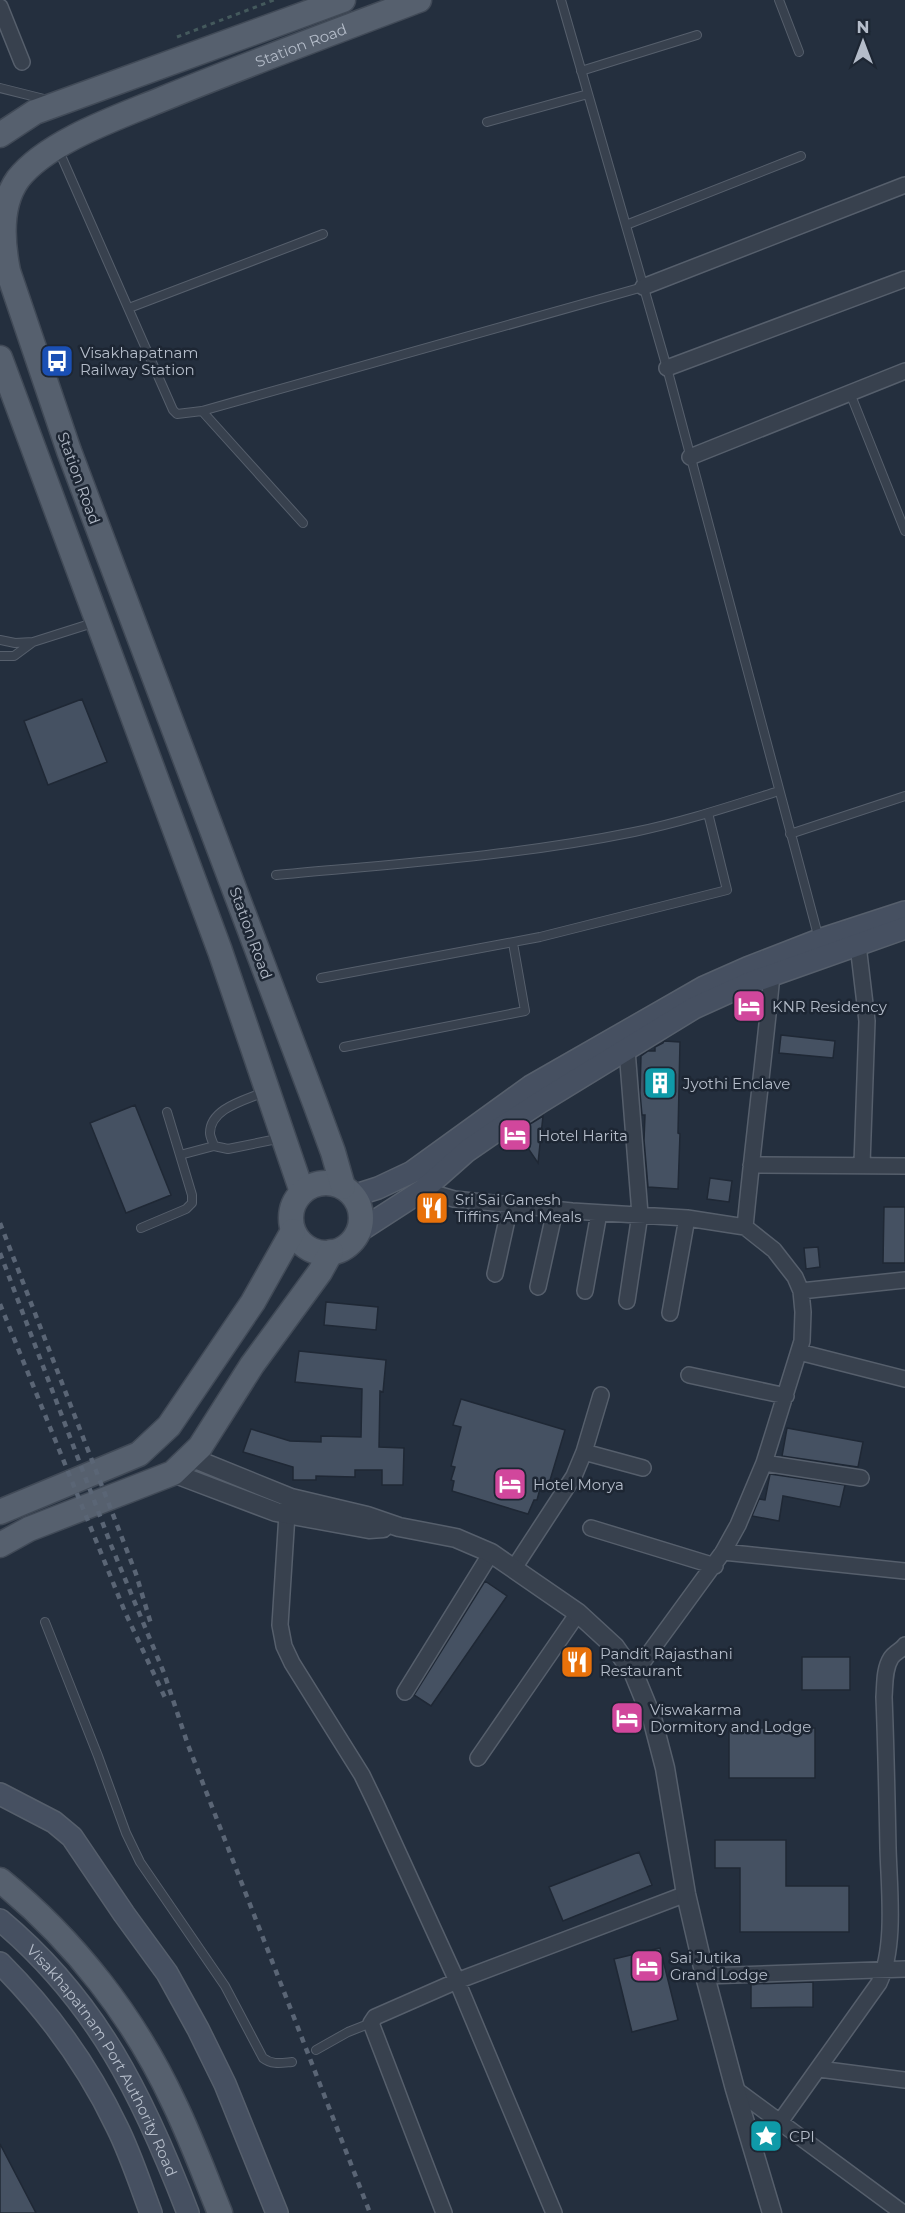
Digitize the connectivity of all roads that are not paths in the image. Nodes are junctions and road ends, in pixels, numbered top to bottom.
1 (343, 0) edge
2 (418, 0) edge
3 (561, 0) edge
4 (779, 0) edge
5 (0, 7) edge
6 (697, 35) dead end
7 (799, 52) dead end
8 (22, 62) dead end
9 (581, 71) junction
10 (0, 87) edge
11 (588, 94) junction
12 (59, 104) junction
13 (487, 122) dead end
14 (0, 135) edge
15 (57, 147) junction
16 (801, 156) dead end
17 (905, 185) edge
18 (626, 225) junction
19 (323, 234) dead end
20 (905, 279) edge
21 (643, 287) junction
22 (129, 308) junction
23 (0, 358) edge
24 (667, 368) junction
25 (905, 371) edge
26 (850, 393) junction
27 (202, 411) junction
28 (690, 457) junction
29 (303, 523) dead end
30 (905, 531) edge
31 (97, 622) junction
32 (0, 640) edge
33 (33, 642) junction
34 (0, 656) edge
35 (779, 791) junction
36 (905, 796) edge
37 (708, 813) junction
38 (790, 834) junction
39 (276, 875) dead end
40 (905, 912) edge
41 (905, 928) edge
42 (819, 940) junction
43 (513, 943) junction
44 (858, 945) junction
45 (771, 967) junction
46 (321, 978) dead end
47 (344, 1047) dead end
48 (627, 1050) junction
49 (268, 1090) junction
50 (166, 1113) dead end
51 (284, 1137) junction
52 (214, 1146) junction
53 (180, 1155) junction
54 (862, 1164) junction
55 (750, 1165) junction
56 (905, 1166) edge
57 (423, 1190) junction
58 (348, 1191) junction
59 (302, 1192) junction
60 (510, 1206) junction
61 (555, 1210) junction
62 (599, 1212) junction
63 (639, 1214) junction
64 (687, 1218) junction
65 (745, 1227) junction
66 (141, 1228) dead end
67 (293, 1231) junction
68 (358, 1232) junction
69 (331, 1252) junction
70 (495, 1274) dead end
71 (905, 1280) edge
72 (538, 1287) dead end
73 (585, 1291) dead end
74 (801, 1291) junction
75 (627, 1301) dead end
76 (670, 1313) dead end
77 (799, 1352) junction
78 (689, 1375) dead end
79 (905, 1379) edge
80 (601, 1395) dead end
81 (786, 1396) junction
82 (584, 1452) junction
83 (764, 1463) junction
84 (643, 1468) dead end
85 (171, 1470) junction
86 (861, 1478) dead end
87 (0, 1510) edge
88 (287, 1514) junction
89 (399, 1527) junction
90 (591, 1528) dead end
91 (0, 1545) edge
92 (723, 1552) junction
93 (490, 1553) junction
94 (715, 1566) junction
95 (514, 1568) junction
96 (905, 1571) edge
97 (578, 1613) junction
98 (45, 1622) dead end
99 (905, 1645) edge
100 (634, 1674) junction
101 (405, 1692) dead end
102 (478, 1758) dead end
103 (0, 1794) edge
104 (0, 1880) edge
105 (686, 1894) junction
106 (0, 1920) edge
107 (0, 1963) edge
108 (905, 1969) edge
109 (885, 1970) junction
110 (705, 1976) junction
111 (457, 1981) junction
112 (371, 2023) junction
113 (316, 2050) dead end
114 (292, 2062) dead end
115 (819, 2069) junction
116 (905, 2080) edge
117 (735, 2089) junction
118 (780, 2122) junction
119 (151, 2213) edge
120 (188, 2213) edge
121 (220, 2213) edge
122 (277, 2213) edge
123 (444, 2213) edge
124 (554, 2213) edge
125 (771, 2213) edge
126 (903, 2213) edge

1 - 12 main road, Station Road
2 - 15 main road, Station Road
3 - 9 lane
4 - 7 lane
5 - 8 street
6 - 9 lane
9 - 11 lane
10 - 12 lane
11 - 13 lane
11 - 18 lane
12 - 14 main road, Station Road
15 - 22 lane
15 - 58 main road, Station Road
16 - 18 lane
17 - 21 street
18 - 21 lane
19 - 22 lane
20 - 24 street
21 - 24 lane
21 - 27 lane
22 - 27 lane
23 - 31 main road
24 - 28 lane
25 - 26 street
26 - 28 street
26 - 30 lane
27 - 29 lane
28 - 35 lane
31 - 33 lane
31 - 49 main road
32 - 33 lane
33 - 34 lane
35 - 37 lane
35 - 38 lane
36 - 38 lane
37 - 39 lane
37 - 43 lane
38 - 42 lane
40 - 42 main road
41 - 44 main road
42 - 45 main road
43 - 46 lane
43 - 47 lane
44 - 45 main road
44 - 54 street
45 - 48 main road
45 - 55 street
45 - 58 main road
48 - 57 main road
48 - 63 street
49 - 51 main road
49 - 52 lane
50 - 53 lane
51 - 52 lane
51 - 59 main road
52 - 53 lane
53 - 66 lane
54 - 55 street
54 - 56 street
55 - 65 street
57 - 60 street
57 - 68 main road
58 - 59 main road
58 - 68 main road
59 - 67 main road
60 - 61 street
60 - 70 street
61 - 62 street
61 - 72 street
62 - 63 street
62 - 73 street
63 - 64 street
63 - 75 street
64 - 65 street
64 - 76 street
65 - 74 street
67 - 69 main road
67 - 87 main road
68 - 69 main road
69 - 85 main road
71 - 74 street
74 - 77 street
77 - 79 street
77 - 81 street
78 - 81 street
80 - 82 street
81 - 83 street
82 - 84 street
82 - 95 street
83 - 86 street
83 - 92 street
85 - 88 street
85 - 89 street
85 - 91 main road
88 - 89 street
88 - 111 street
89 - 93 street
90 - 94 street
92 - 94 street
92 - 96 street
93 - 95 street
93 - 101 street
94 - 100 street
95 - 97 street
97 - 100 street
97 - 102 street
98 - 114 lane
99 - 109 street
100 - 105 street
103 - 122 main road
104 - 121 main road
105 - 110 street
105 - 111 street
106 - 120 main road, Visakhapatnam Port Authority Road
107 - 119 main road, Visakhapatnam Port Authority Road
108 - 109 street
109 - 110 street
109 - 115 street
110 - 117 street
111 - 112 street
111 - 124 street
112 - 113 lane
112 - 123 street
115 - 116 street
115 - 118 street
117 - 118 street
117 - 125 street
118 - 126 street

